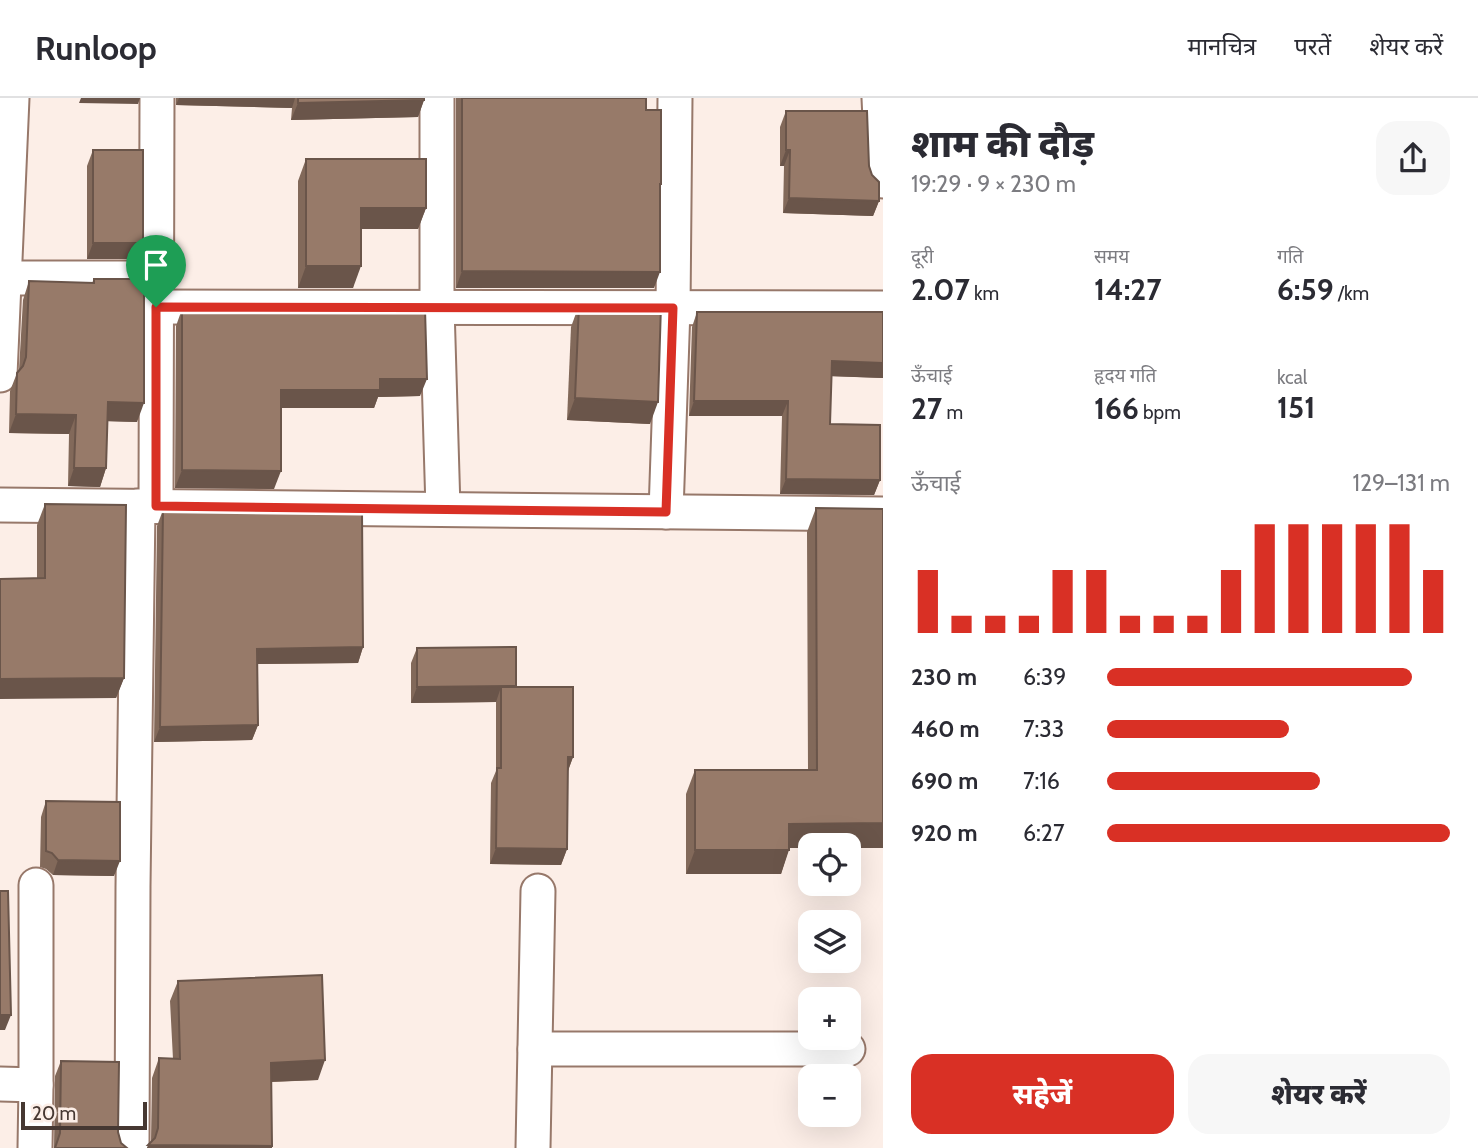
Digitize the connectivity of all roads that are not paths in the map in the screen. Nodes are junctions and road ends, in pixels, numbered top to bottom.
1 (12, 98) edge
2 (157, 98) edge
3 (437, 98) edge
4 (675, 98) edge
5 (879, 98) edge
6 (883, 181) edge
7 (2, 278) edge
8 (156, 292) junction
9 (437, 307) junction
10 (673, 308) junction
11 (883, 308) edge
12 (0, 375) edge
13 (0, 505) edge
14 (147, 506) junction
15 (443, 509) junction
16 (666, 512) junction
17 (883, 514) edge
18 (36, 885) dead end
19 (538, 891) dead end
20 (535, 1049) junction
21 (798, 1049) edge
22 (0, 1084) edge
23 (36, 1085) junction
24 (34, 1148) edge
25 (132, 1148) edge
26 (533, 1148) edge

1 - 7 street
2 - 8 street
3 - 9 street
4 - 10 street
5 - 6 street
7 - 8 street
7 - 12 street
8 - 9 street
8 - 14 street
9 - 10 street
9 - 15 street
10 - 11 street
10 - 16 street
13 - 14 street
14 - 15 street
14 - 25 street
15 - 16 street
16 - 17 street
18 - 23 street
19 - 20 street
20 - 21 street
20 - 26 street
22 - 23 street
23 - 24 street

